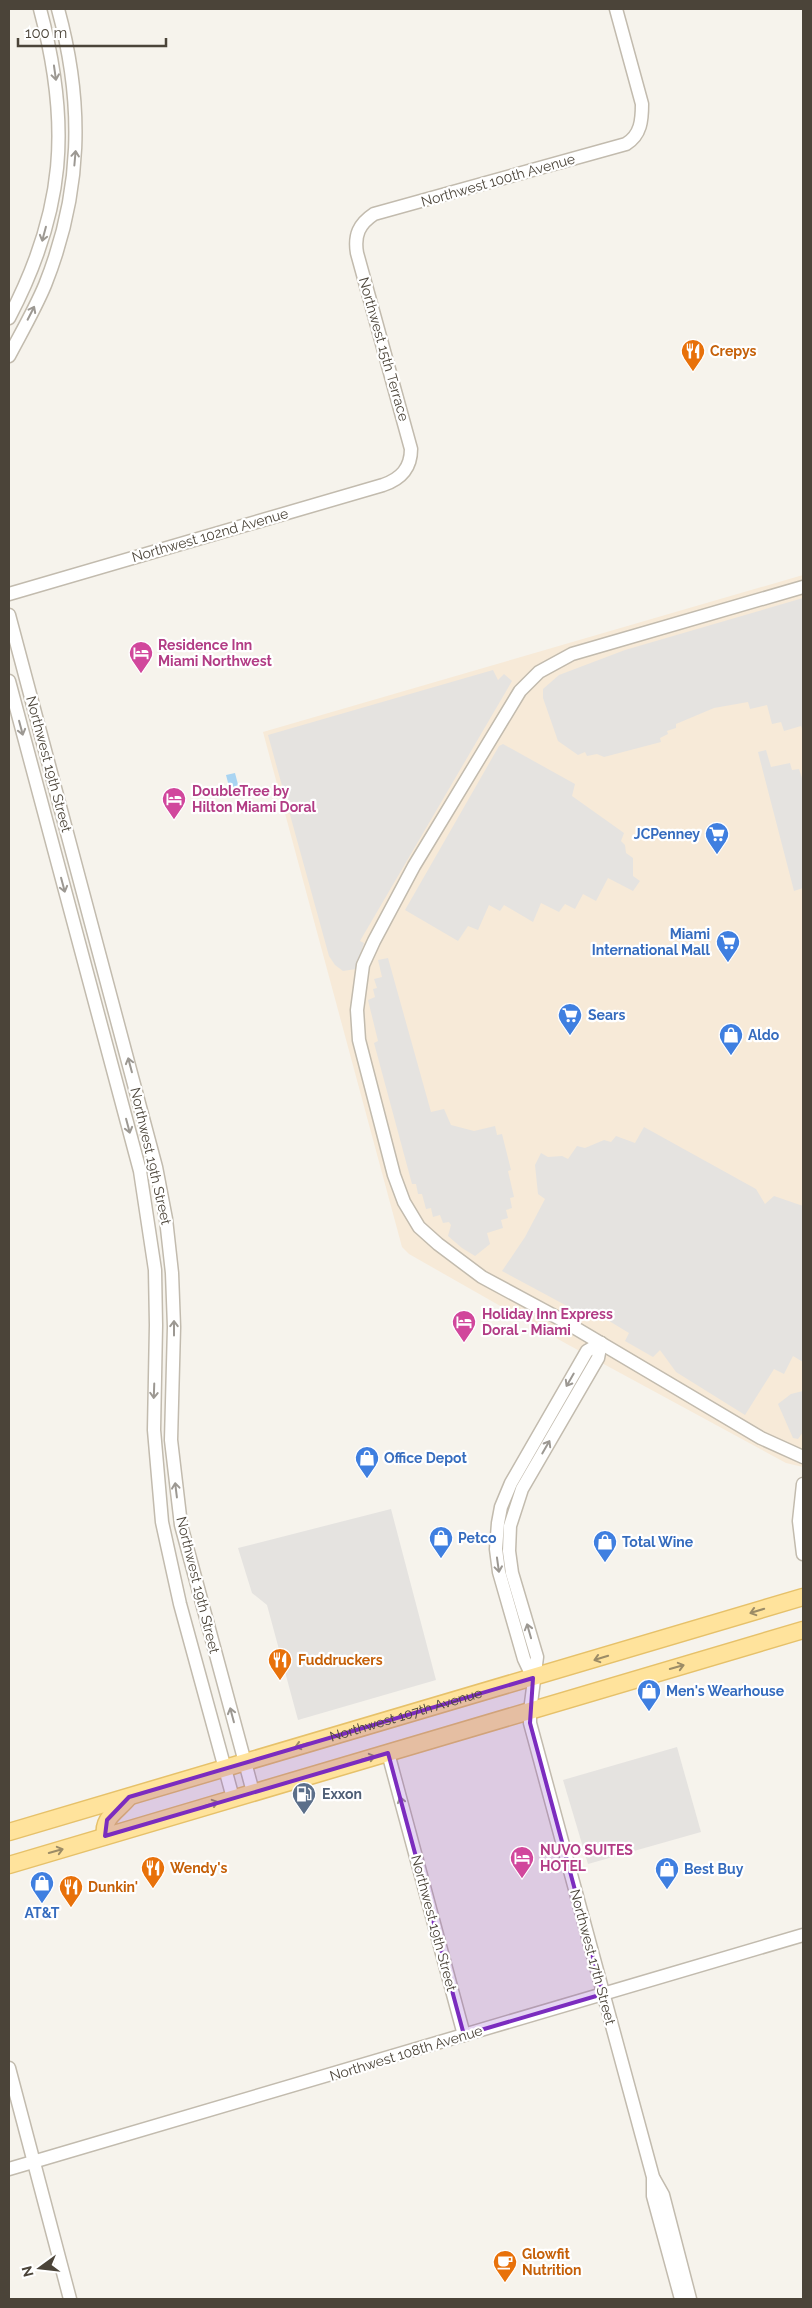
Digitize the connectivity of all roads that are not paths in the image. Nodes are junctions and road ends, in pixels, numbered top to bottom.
1 (40, 9) edge
2 (58, 9) edge
3 (616, 9) edge
4 (360, 228) joint
5 (9, 318) edge
6 (9, 356) edge
7 (406, 470) joint
8 (803, 587) edge
9 (9, 594) edge
10 (9, 615) edge
11 (9, 681) edge
12 (601, 1343) junction
13 (803, 1457) edge
14 (803, 1484) edge
15 (803, 1554) edge
16 (803, 1597) edge
17 (803, 1630) edge
18 (533, 1678) junction
19 (530, 1711) junction
20 (388, 1753) junction
21 (244, 1762) junction
22 (225, 1768) junction
23 (253, 1792) junction
24 (129, 1797) junction
25 (233, 1798) junction
26 (9, 1832) edge
27 (106, 1836) junction
28 (9, 1864) edge
29 (803, 1935) edge
30 (603, 1994) junction
31 (464, 2036) junction
32 (9, 2068) edge
33 (34, 2162) junction
34 (9, 2169) edge
35 (653, 2177) junction
36 (70, 2299) edge
37 (681, 2299) edge
38 (690, 2299) edge

1 -> 5 street
6 -> 2 street
3 - 4 street, Northwest 100th Avenue
4 - 7 street, Northwest 15th Terrace
7 - 9 street, Northwest 102nd Avenue
8 - 12 street
21 -> 10 street, Northwest 19th Street
11 -> 22 street, Northwest 19th Street
12 - 13 street
12 - 18 street
14 - 15 street
16 -> 18 main road, Northwest 107th Avenue
19 -> 17 main road
18 - 19 street, Northwest 17th Street
18 -> 21 main road, Northwest 107th Avenue
19 - 20 main road
19 - 30 street, Northwest 17th Street
23 -> 20 main road
31 -> 20 street, Northwest 19th Street
21 - 22 main road, Northwest 107th Avenue
21 - 23 street, Northwest 19th Street
22 - 24 main road, Northwest 107th Avenue
22 - 25 street, Northwest 19th Street
23 - 25 main road
24 - 26 main road, Northwest 107th Avenue
24 - 27 main road
27 -> 25 main road
28 -> 27 main road
29 - 30 street, Northwest 108th Avenue
30 - 31 street, Northwest 108th Avenue
30 - 35 street, Northwest 17th Street
31 - 33 street, Northwest 108th Avenue
32 - 33 street
33 - 34 street, Northwest 108th Avenue
33 - 36 street
35 - 37 street, Northwest 17th Street
35 - 38 street, Northwest 17th Street

